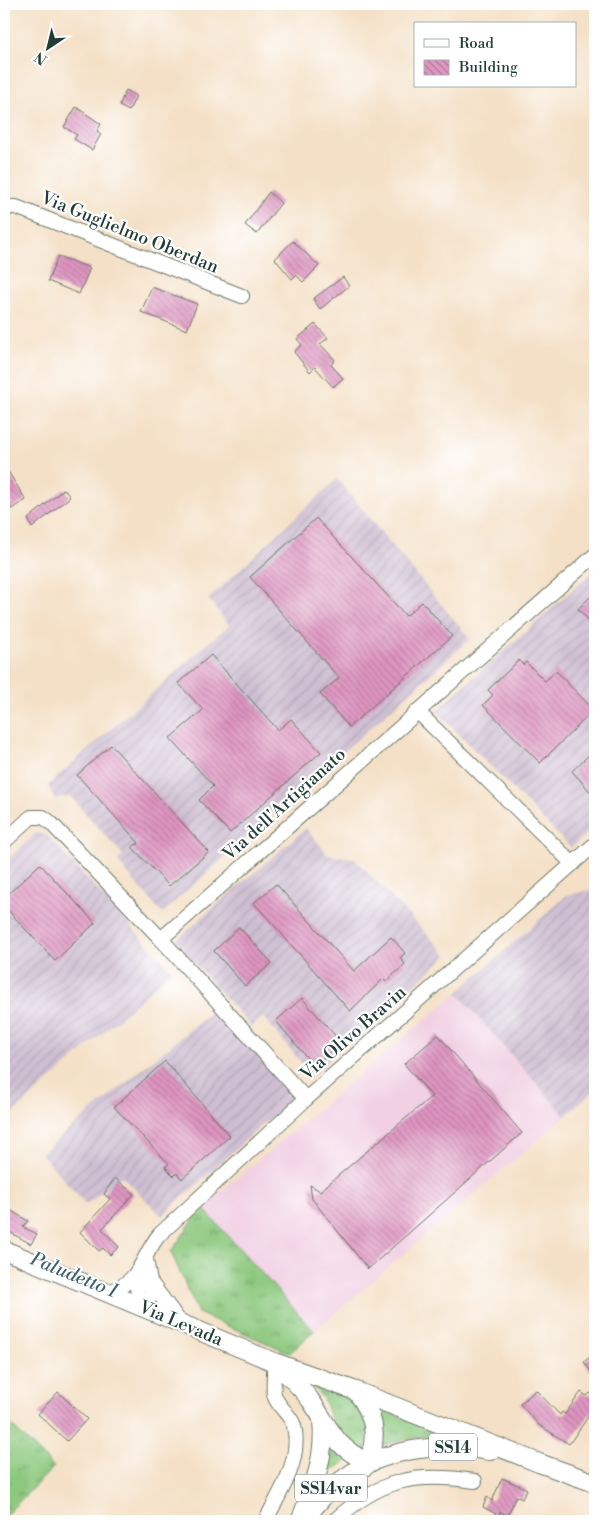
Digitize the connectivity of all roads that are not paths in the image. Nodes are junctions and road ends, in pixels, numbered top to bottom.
1 (4, 210) edge
2 (242, 296) dead end
3 (595, 555) edge
4 (417, 711) junction
5 (4, 842) edge
6 (595, 844) edge
7 (573, 864) junction
8 (161, 939) junction
9 (306, 1099) junction
10 (4, 1250) edge
11 (143, 1263) junction
12 (151, 1283) junction
13 (107, 1292) junction
14 (141, 1306) junction
15 (180, 1322) junction
16 (274, 1362) junction
17 (356, 1391) junction
18 (321, 1418) junction
19 (368, 1462) junction
20 (539, 1464) junction
21 (475, 1481) dead end
22 (595, 1482) edge
23 (265, 1521) edge
24 (301, 1521) edge
25 (334, 1521) edge

1 - 2 street, Via Guglielmo Oberdan
3 - 4 street, Via dell'Artigianato
4 - 7 street
4 - 8 street, Via dell'Artigianato
5 - 8 street
6 - 7 street, Via Olivo Bravin
7 - 9 street, Via Olivo Bravin
8 - 9 street
9 - 11 street, Via Olivo Bravin
10 - 13 main road, Via Levada
11 - 12 street
11 - 13 street
11 - 14 street
12 - 14 street
12 - 15 street
13 - 14 main road, Via Levada
14 - 15 main road, Via Levada
15 - 16 main road, Via Levada
16 - 17 main road, Via Levada
16 - 18 main road, Via Levada
16 - 23 street
17 - 19 main road
17 - 20 main road, Via Levada
18 - 19 main road, Via Levada
18 - 24 main road
19 - 20 main road, SS14
19 - 24 highway, SS14var
20 - 22 main road, Via Levada / SS14
21 - 25 street

